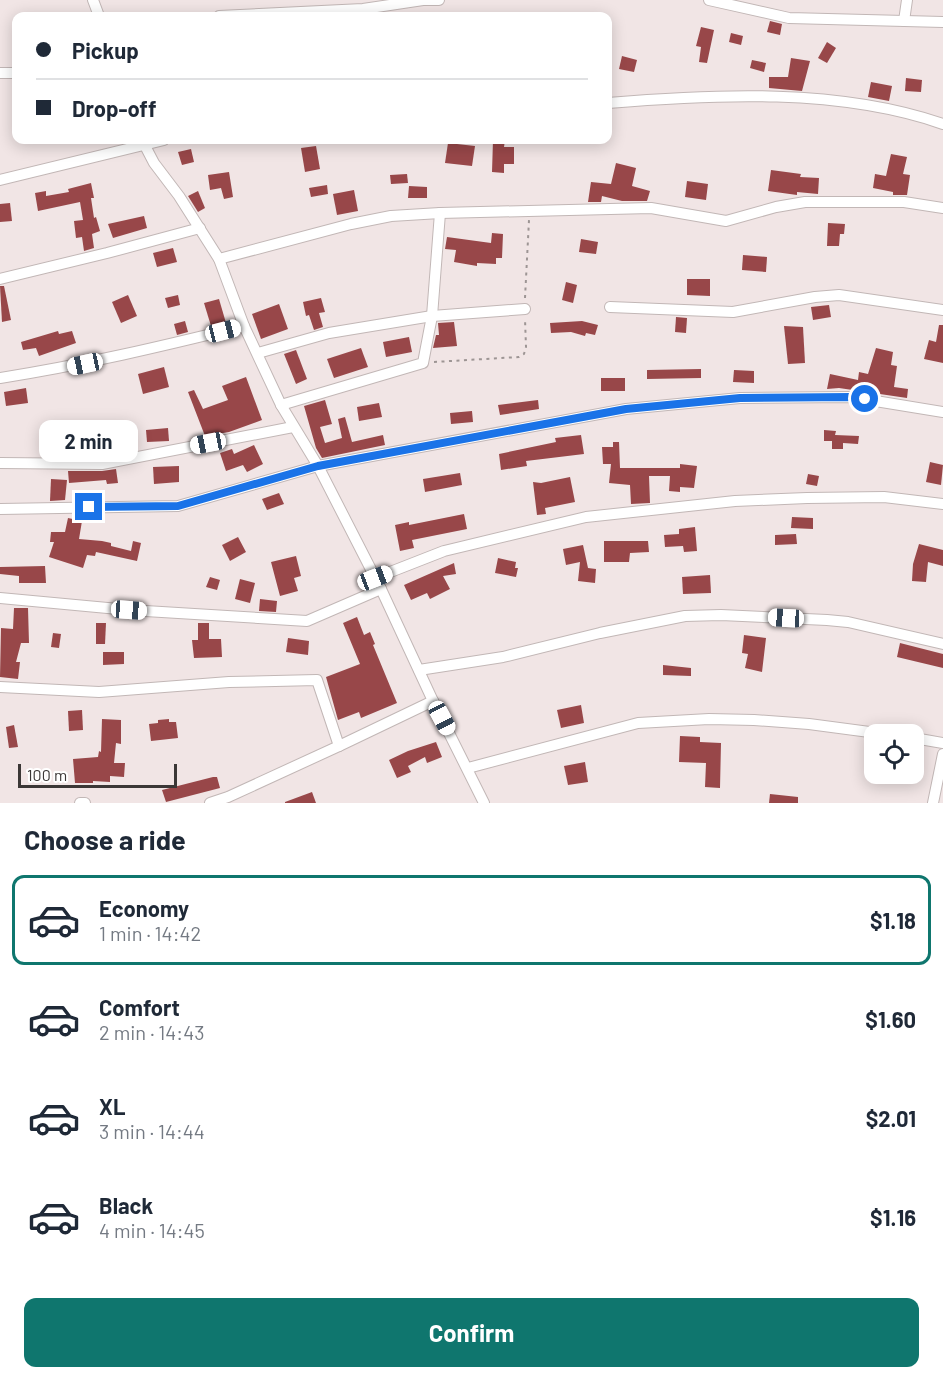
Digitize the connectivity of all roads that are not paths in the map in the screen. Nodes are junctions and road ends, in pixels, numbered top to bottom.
1 (439, 0) edge
2 (710, 0) edge
3 (907, 0) edge
4 (301, 12) edge
5 (904, 21) junction
6 (943, 22) edge
7 (612, 104) edge
8 (943, 124) edge
9 (134, 144) edge
10 (144, 144) edge
11 (0, 180) edge
12 (943, 208) edge
13 (440, 213) junction
14 (200, 228) junction
15 (219, 259) junction
16 (0, 279) edge
17 (610, 307) dead end
18 (525, 309) road end
19 (943, 310) edge
20 (432, 316) junction
21 (244, 326) junction
22 (258, 352) junction
23 (0, 378) edge
24 (281, 405) junction
25 (943, 412) edge
26 (293, 427) junction
27 (0, 463) edge
28 (318, 466) junction
29 (943, 504) edge
30 (0, 509) edge
31 (375, 578) junction
32 (381, 589) junction
33 (0, 598) edge
34 (943, 644) edge
35 (419, 670) junction
36 (0, 687) edge
37 (434, 701) junction
38 (864, 731) edge
39 (924, 740) edge
40 (943, 743) edge
41 (339, 746) junction
42 (942, 761) edge
43 (468, 768) junction
44 (80, 803) edge
45 (85, 803) edge
46 (210, 803) edge
47 (484, 803) edge
48 (933, 803) edge

1 - 4 street
2 - 5 street
3 - 5 street
5 - 6 street
7 - 8 street
9 - 11 street
10 - 14 street
12 - 13 street
13 - 15 street
13 - 20 street
14 - 15 street
14 - 16 street
15 - 21 street
17 - 19 street
18 - 20 street
20 - 22 street
20 - 24 street
21 - 22 street
21 - 23 street
22 - 24 street
24 - 26 street
25 - 28 street
26 - 27 street
26 - 28 street
28 - 30 street
28 - 31 street
29 - 31 street
31 - 32 street
32 - 33 street
32 - 35 street
34 - 35 street
35 - 37 street
36 - 41 street
37 - 41 street
37 - 43 street
38 - 43 street
39 - 40 street
41 - 46 street
42 - 48 street
43 - 47 street
44 - 45 street

